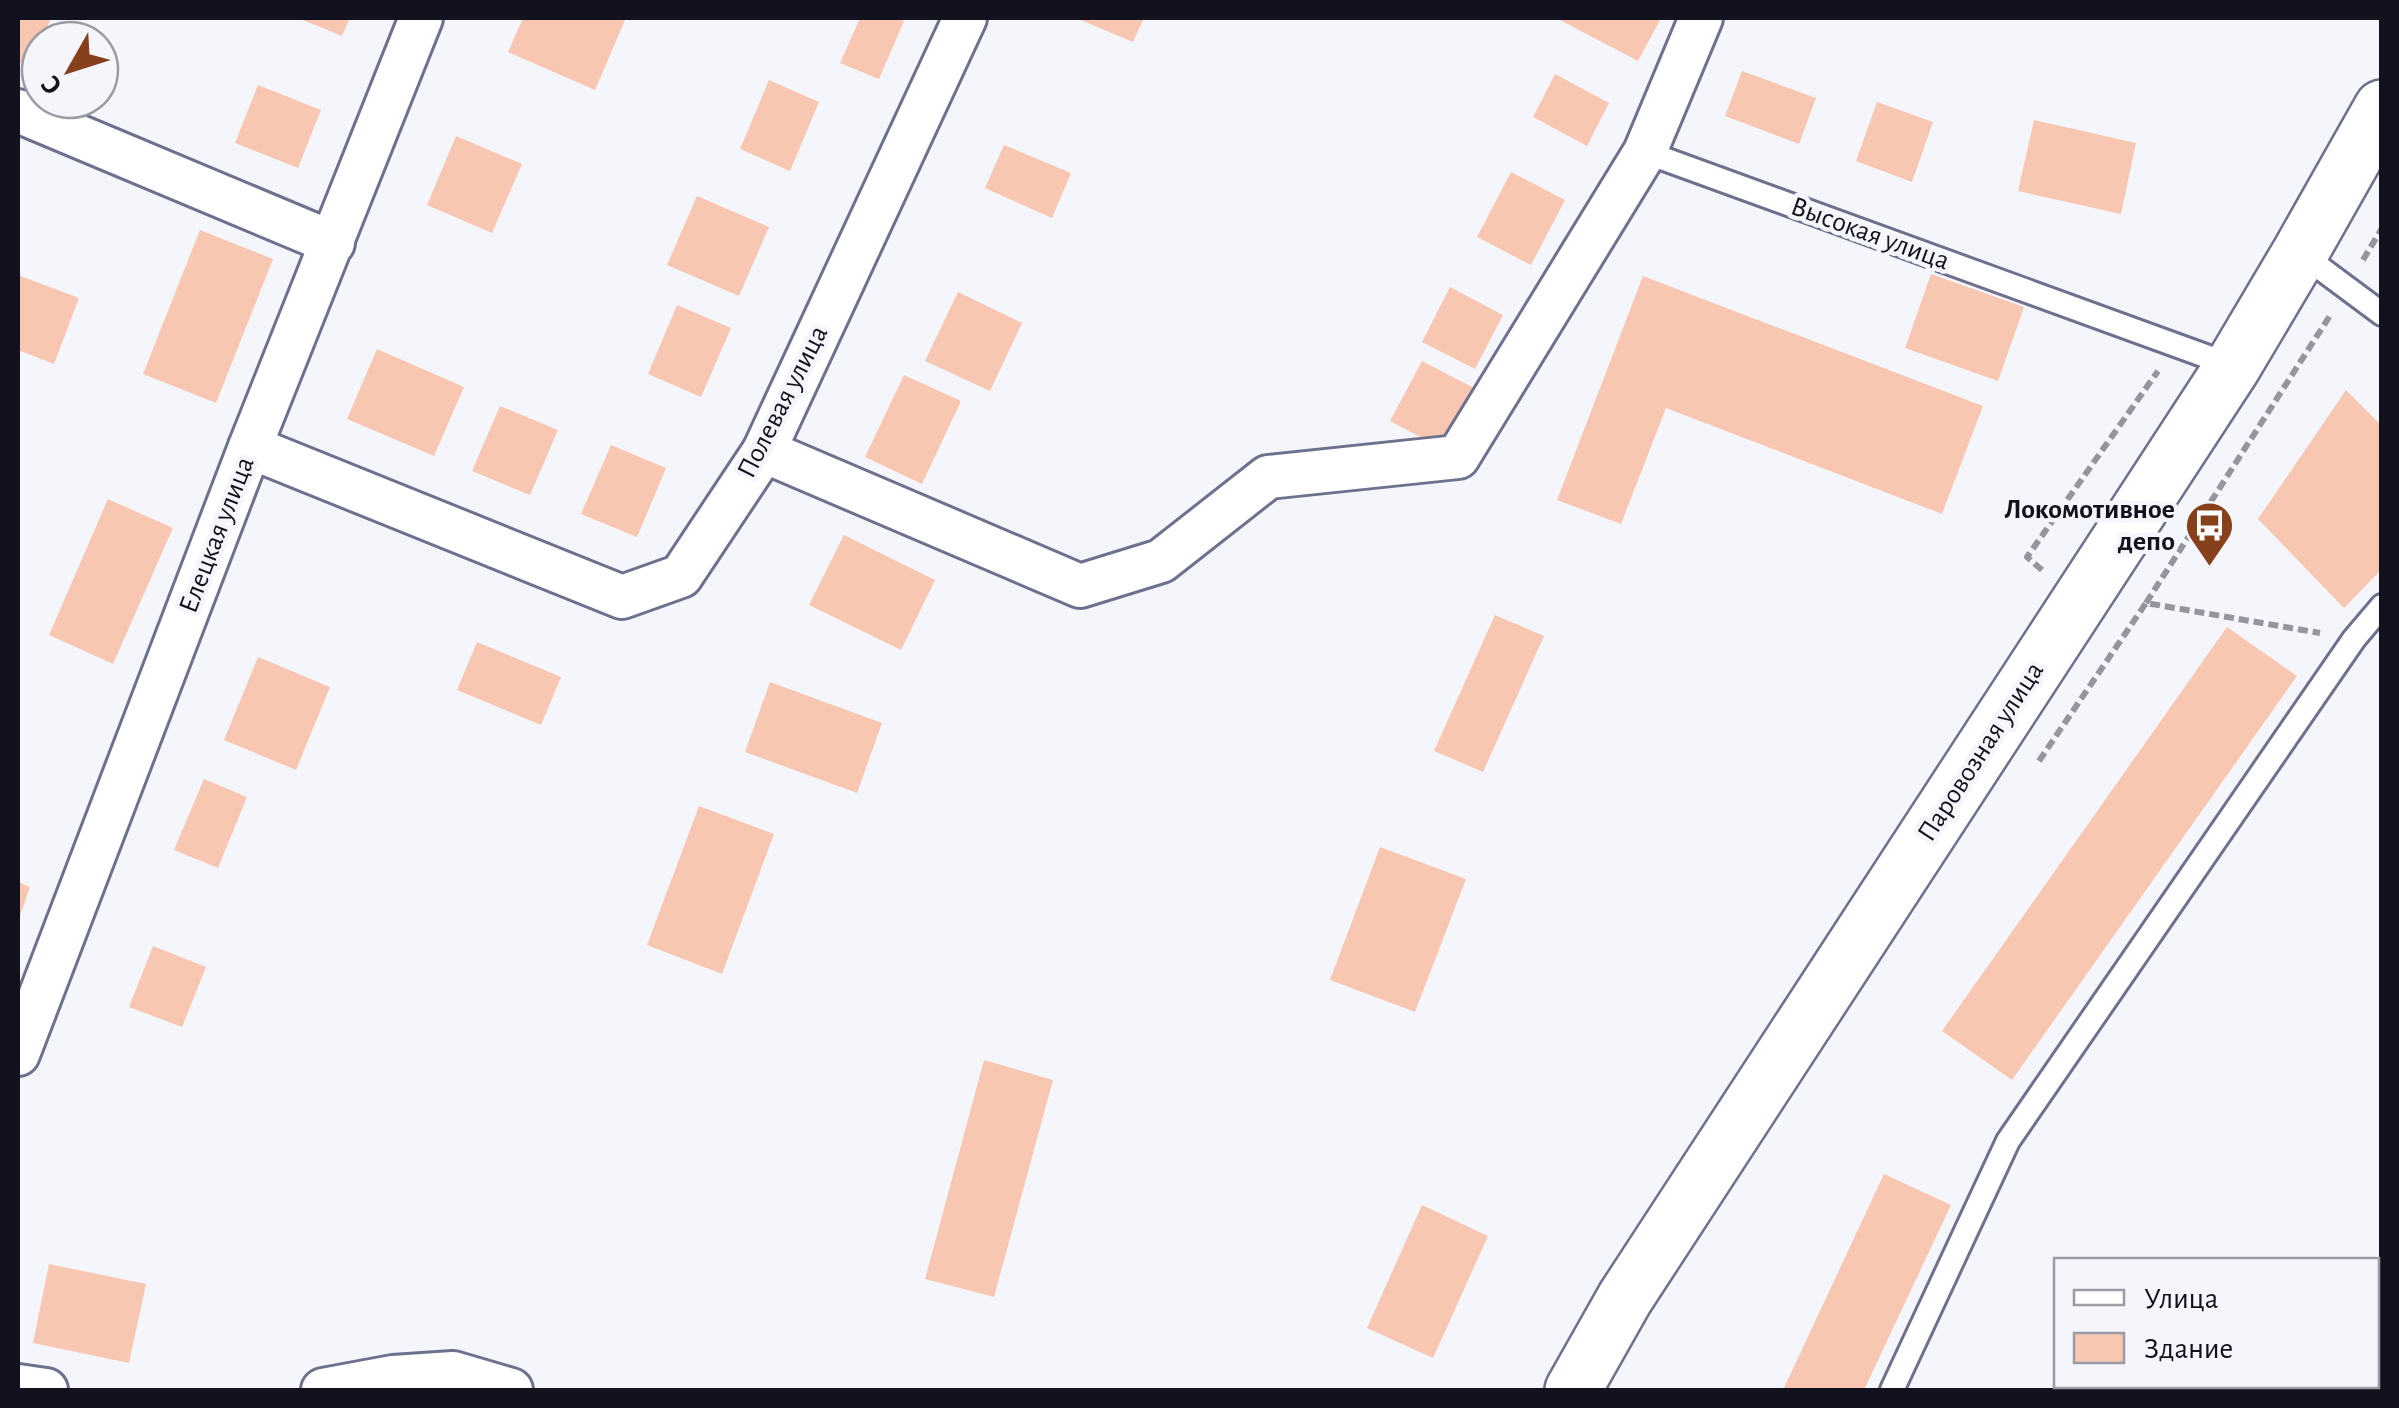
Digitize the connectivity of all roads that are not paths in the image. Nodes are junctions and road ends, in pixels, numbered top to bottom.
1 (421, 18) edge
2 (964, 18) edge
3 (1701, 18) edge
4 (2382, 108) edge
5 (18, 111) edge
6 (1645, 152) junction
7 (333, 243) junction
8 (2300, 253) junction
9 (2382, 314) edge
10 (2233, 366) junction
11 (250, 447) junction
12 (764, 452) junction
13 (2382, 606) edge
14 (18, 1054) edge
15 (18, 1386) edge
16 (46, 1390) edge
17 (327, 1390) edge
18 (511, 1390) edge
19 (1573, 1390) edge
20 (1892, 1390) edge

1 - 7 street, Елецкая улица
2 - 12 street, Полевая улица
3 - 6 street
4 - 8 main road, Паровозная улица
5 - 7 street
6 - 10 lane, Высокая улица
6 - 12 street
7 - 11 street, Елецкая улица
8 - 9 lane
8 - 10 main road, Паровозная улица
10 - 19 main road, Паровозная улица
11 - 12 street, Полевая улица
11 - 14 street, Елецкая улица
13 - 20 lane
15 - 16 street
17 - 18 street

